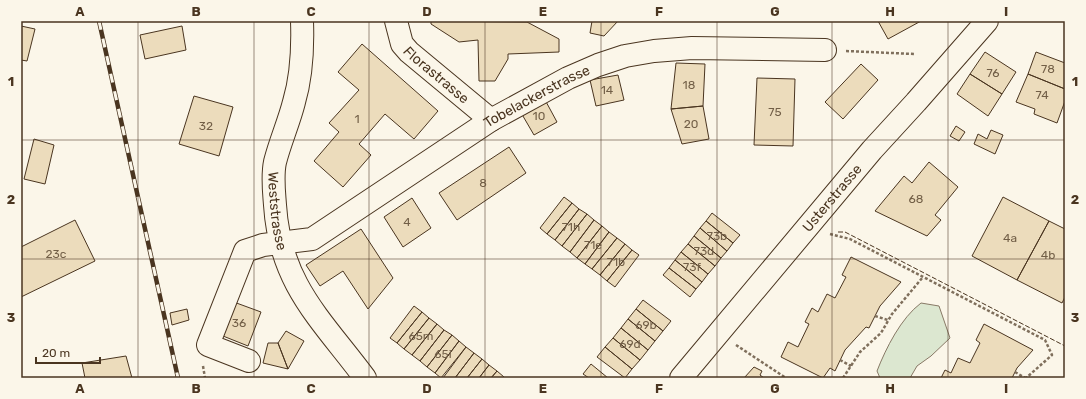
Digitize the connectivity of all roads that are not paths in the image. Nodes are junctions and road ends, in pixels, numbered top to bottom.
1 (302, 21) edge
2 (396, 21) edge
3 (986, 21) edge
4 (825, 50) road end
5 (491, 120) junction
6 (280, 243) junction
7 (249, 361) dead end
8 (365, 378) edge
9 (681, 378) edge

1 - 6 main road, Weststrasse
2 - 5 main road, Florastrasse
3 - 9 main road, Usterstrasse
4 - 5 main road, Tobelackerstrasse
5 - 6 main road, Tobelackerstrasse
6 - 7 main road, Tobelackerstrasse
6 - 8 main road, Weststrasse

